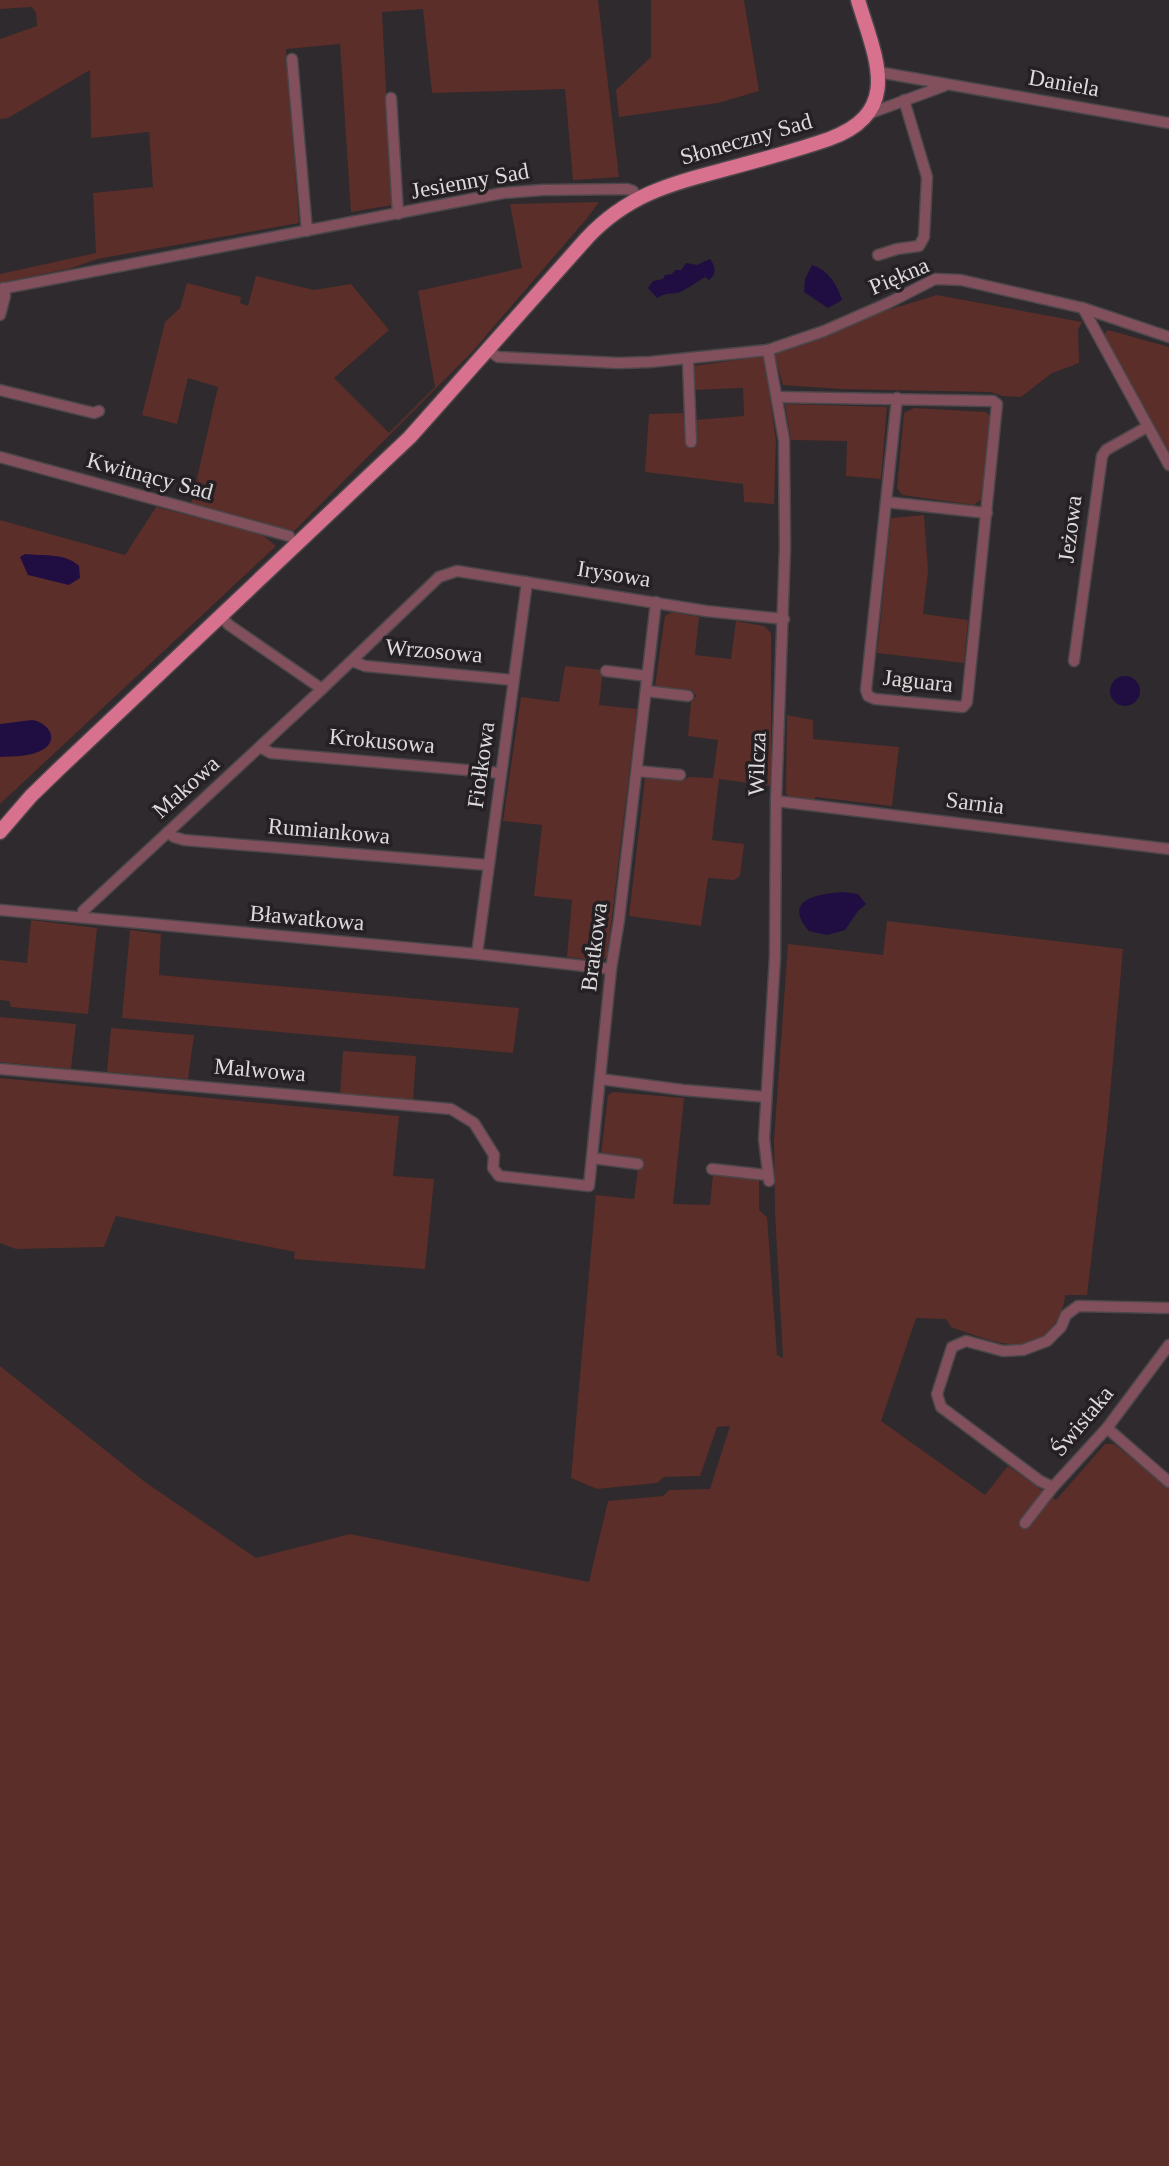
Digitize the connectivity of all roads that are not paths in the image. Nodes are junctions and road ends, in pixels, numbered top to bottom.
1 (858, 0) edge
2 (292, 59) dead end
3 (878, 72) junction
4 (951, 86) junction
5 (391, 98) dead end
6 (904, 100) junction
7 (868, 114) junction
8 (1169, 123) edge
9 (637, 198) junction
10 (398, 214) junction
11 (307, 231) junction
12 (878, 255) dead end
13 (2, 288) edge
14 (1083, 308) junction
15 (0, 315) edge
16 (1169, 337) edge
17 (488, 350) junction
18 (768, 350) junction
19 (688, 360) junction
20 (0, 390) edge
21 (777, 397) junction
22 (897, 398) junction
23 (99, 411) dead end
24 (1147, 427) junction
25 (691, 442) dead end
26 (0, 457) edge
27 (1169, 465) edge
28 (886, 502) junction
29 (986, 513) junction
30 (289, 536) dead end
31 (439, 578) joint
32 (527, 582) junction
33 (656, 602) junction
34 (221, 617) junction
35 (784, 619) junction
36 (352, 661) junction
37 (1074, 661) dead end
38 (606, 671) dead end
39 (647, 676) junction
40 (513, 680) junction
41 (322, 689) junction
42 (646, 691) junction
43 (688, 696) dead end
44 (260, 747) junction
45 (637, 771) junction
46 (501, 773) junction
47 (680, 775) dead end
48 (776, 801) junction
49 (0, 832) edge
50 (168, 832) junction
51 (1169, 849) edge
52 (488, 865) junction
53 (0, 910) edge
54 (82, 917) junction
55 (477, 954) junction
56 (611, 969) junction
57 (0, 1069) edge
58 (600, 1079) junction
59 (765, 1097) junction
60 (494, 1156) joint
61 (592, 1158) junction
62 (638, 1164) dead end
63 (712, 1169) dead end
64 (1169, 1308) edge
65 (1169, 1345) edge
66 (1107, 1428) junction
67 (1169, 1482) edge
68 (1053, 1487) junction
69 (1025, 1522) dead end

1 - 3 main road
2 - 11 street
3 - 4 street, Daniela
3 - 7 main road
4 - 6 street, Daniela
4 - 8 street, Daniela
5 - 10 street
6 - 7 street, Daniela
6 - 12 street
7 - 9 main road, Słoneczny Sad
9 - 10 street, Jesienny Sad
9 - 17 main road, Słoneczny Sad
10 - 11 street, Jesienny Sad
11 - 13 street, Jesienny Sad
13 - 15 street
14 - 16 street, Piękna
14 - 18 street, Piękna
14 - 24 street
17 - 19 street, Piękna
17 - 34 main road, Słoneczny Sad
18 - 19 street, Piękna
18 - 21 street, Wilcza
19 - 25 street
20 - 23 street
21 - 22 street, Jaguara
21 - 35 street, Wilcza
22 - 28 street, Jaguara
22 - 29 street, Jaguara
24 - 27 street
24 - 37 street, Jeżowa
26 - 30 street, Kwitnący Sad
28 - 29 street
28 - 29 street, Jaguara
31 - 32 street, Irysowa
31 - 36 street, Makowa
32 - 33 street, Irysowa
32 - 40 street, Fiołkowa
33 - 35 street, Irysowa
33 - 39 street, Bratkowa
34 - 41 street
34 - 49 main road, Słoneczny Sad
35 - 48 street, Wilcza
36 - 40 street, Wrzosowa
36 - 41 street, Makowa
38 - 39 street
39 - 42 street, Bratkowa
40 - 46 street, Fiołkowa
41 - 44 street, Makowa
42 - 43 street
42 - 45 street, Bratkowa
44 - 46 street, Krokusowa
44 - 50 street, Makowa
45 - 47 street
45 - 56 street, Bratkowa
46 - 52 street, Fiołkowa
48 - 51 street, Sarnia
48 - 59 street, Wilcza
50 - 52 street, Rumiankowa
50 - 54 street, Makowa
52 - 55 street, Fiołkowa
53 - 54 street, Bławatkowa
54 - 55 street, Bławatkowa
55 - 56 street, Bławatkowa
56 - 58 street, Bratkowa
57 - 60 street, Malwowa
58 - 59 street
58 - 61 street, Bratkowa
59 - 63 street, Wilcza
60 - 61 street, Bratkowa
61 - 62 street
64 - 68 street
65 - 66 street, Świstaka
66 - 67 street
66 - 68 street, Świstaka
68 - 69 street, Świstaka

